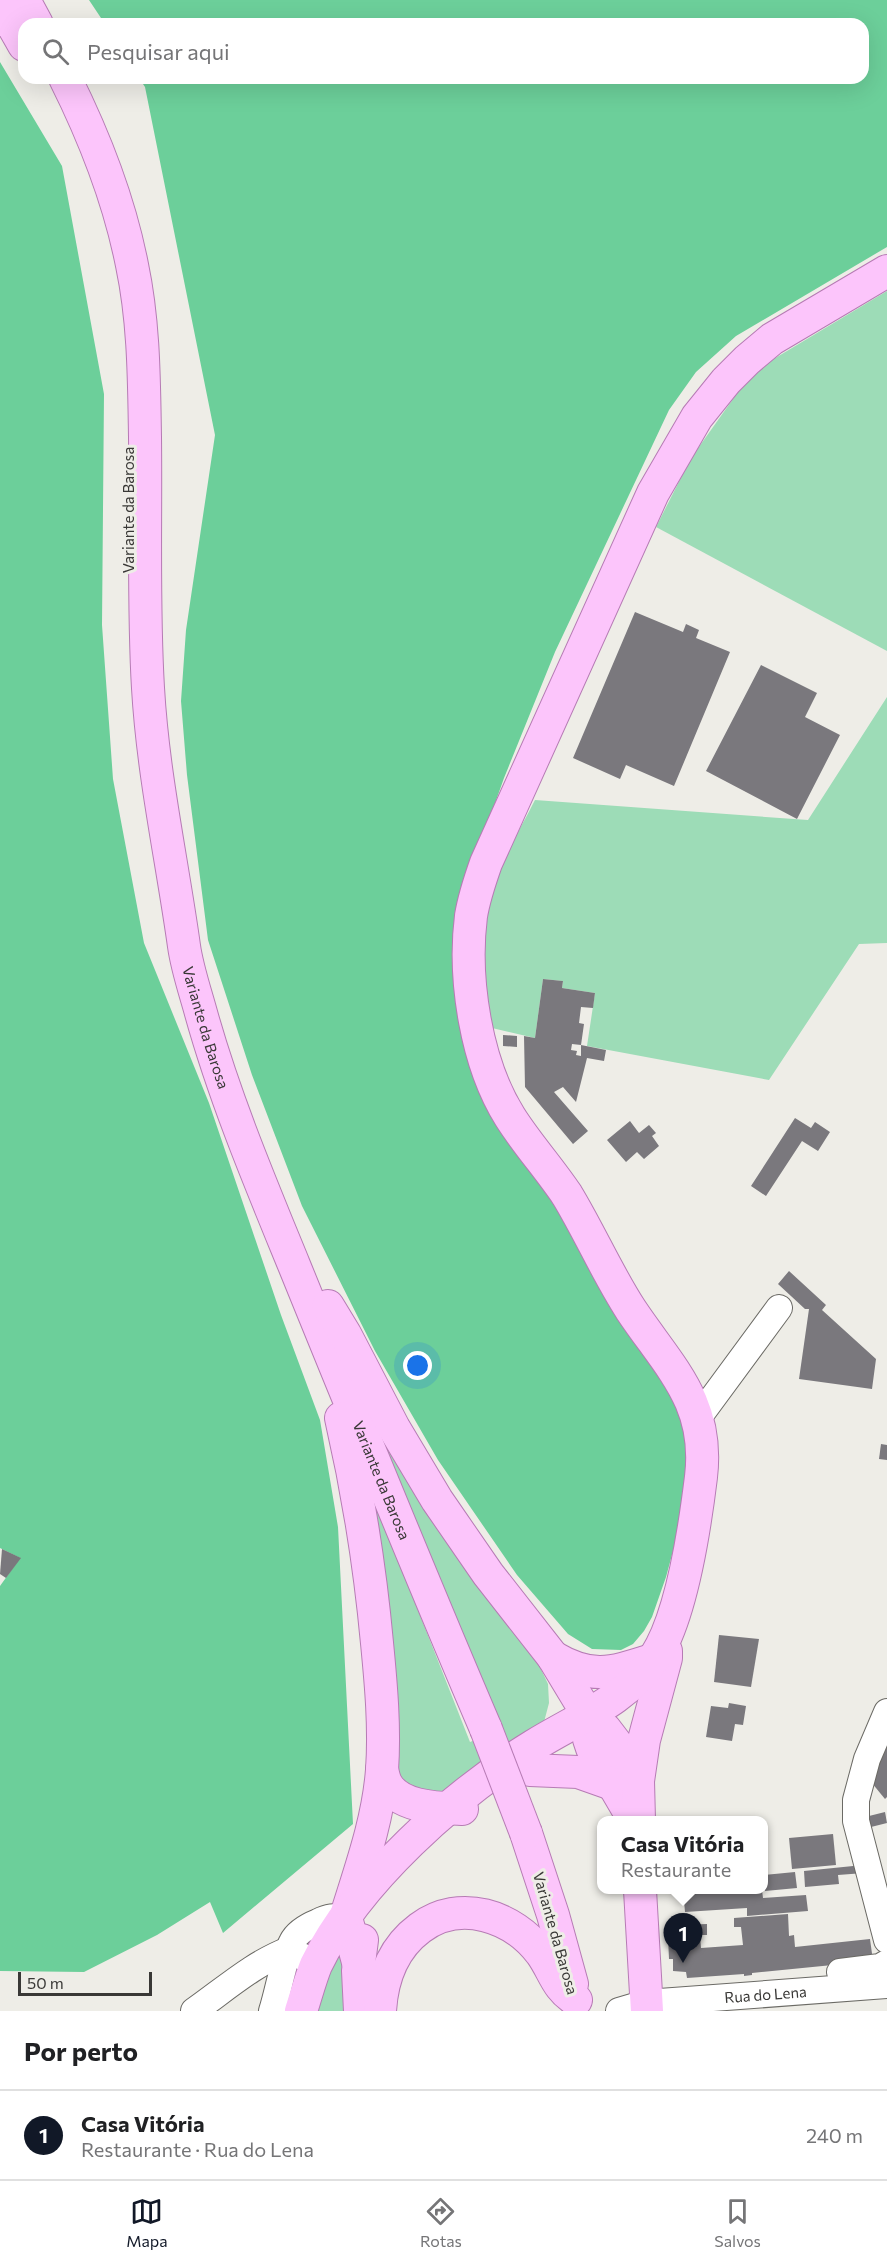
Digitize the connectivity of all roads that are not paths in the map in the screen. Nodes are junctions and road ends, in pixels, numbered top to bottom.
1 (24, 0) edge
2 (0, 3) edge
3 (34, 18) edge
4 (18, 34) edge
5 (46, 84) edge
6 (68, 84) edge
7 (887, 272) edge
8 (184, 949) junction
9 (281, 1235) junction
10 (779, 1308) dead end
11 (318, 1323) junction
12 (698, 1418) junction
13 (659, 1651) junction
14 (553, 1657) junction
15 (887, 1712) edge
16 (588, 1715) junction
17 (382, 1769) junction
18 (530, 1770) junction
19 (625, 1782) junction
20 (482, 1804) junction
21 (448, 1808) junction
22 (633, 1816) edge
23 (637, 1816) edge
24 (640, 1894) edge
25 (345, 1919) junction
26 (887, 1940) edge
27 (289, 1950) junction
28 (358, 1962) junction
29 (887, 1963) edge
30 (317, 1964) junction
31 (887, 1985) edge
32 (698, 1999) junction
33 (577, 2005) edge
34 (637, 2008) edge
35 (194, 2011) edge
36 (272, 2011) edge
37 (301, 2011) edge
38 (360, 2011) edge
39 (380, 2011) edge

1 - 3 main road
2 - 4 main road
5 - 8 main road, Variante da Barosa
6 - 8 main road, Variante da Barosa
7 - 12 main road
8 - 9 main road, Variante da Barosa
9 - 11 main road, Variante da Barosa
9 - 14 main road
10 - 12 street
11 - 17 main road
11 - 33 main road, Variante da Barosa, bridge
12 - 13 main road
13 - 14 main road
13 - 16 main road
13 - 19 main road
14 - 16 main road
15 - 26 street
16 - 18 main road
16 - 19 main road
16 - 21 main road
17 - 21 main road
17 - 25 main road
18 - 19 main road
18 - 20 main road
19 - 22 main road
19 - 23 main road
20 - 21 main road
20 - 28 main road
21 - 25 main road
24 - 34 main road
25 - 27 street
25 - 28 main road
25 - 30 main road
27 - 30 street
27 - 35 street
27 - 36 street
28 - 38 main road
29 - 32 street
30 - 37 main road
31 - 32 street, Rua do Lena
32 - 34 street, Rua do Lena
33 - 39 main road

